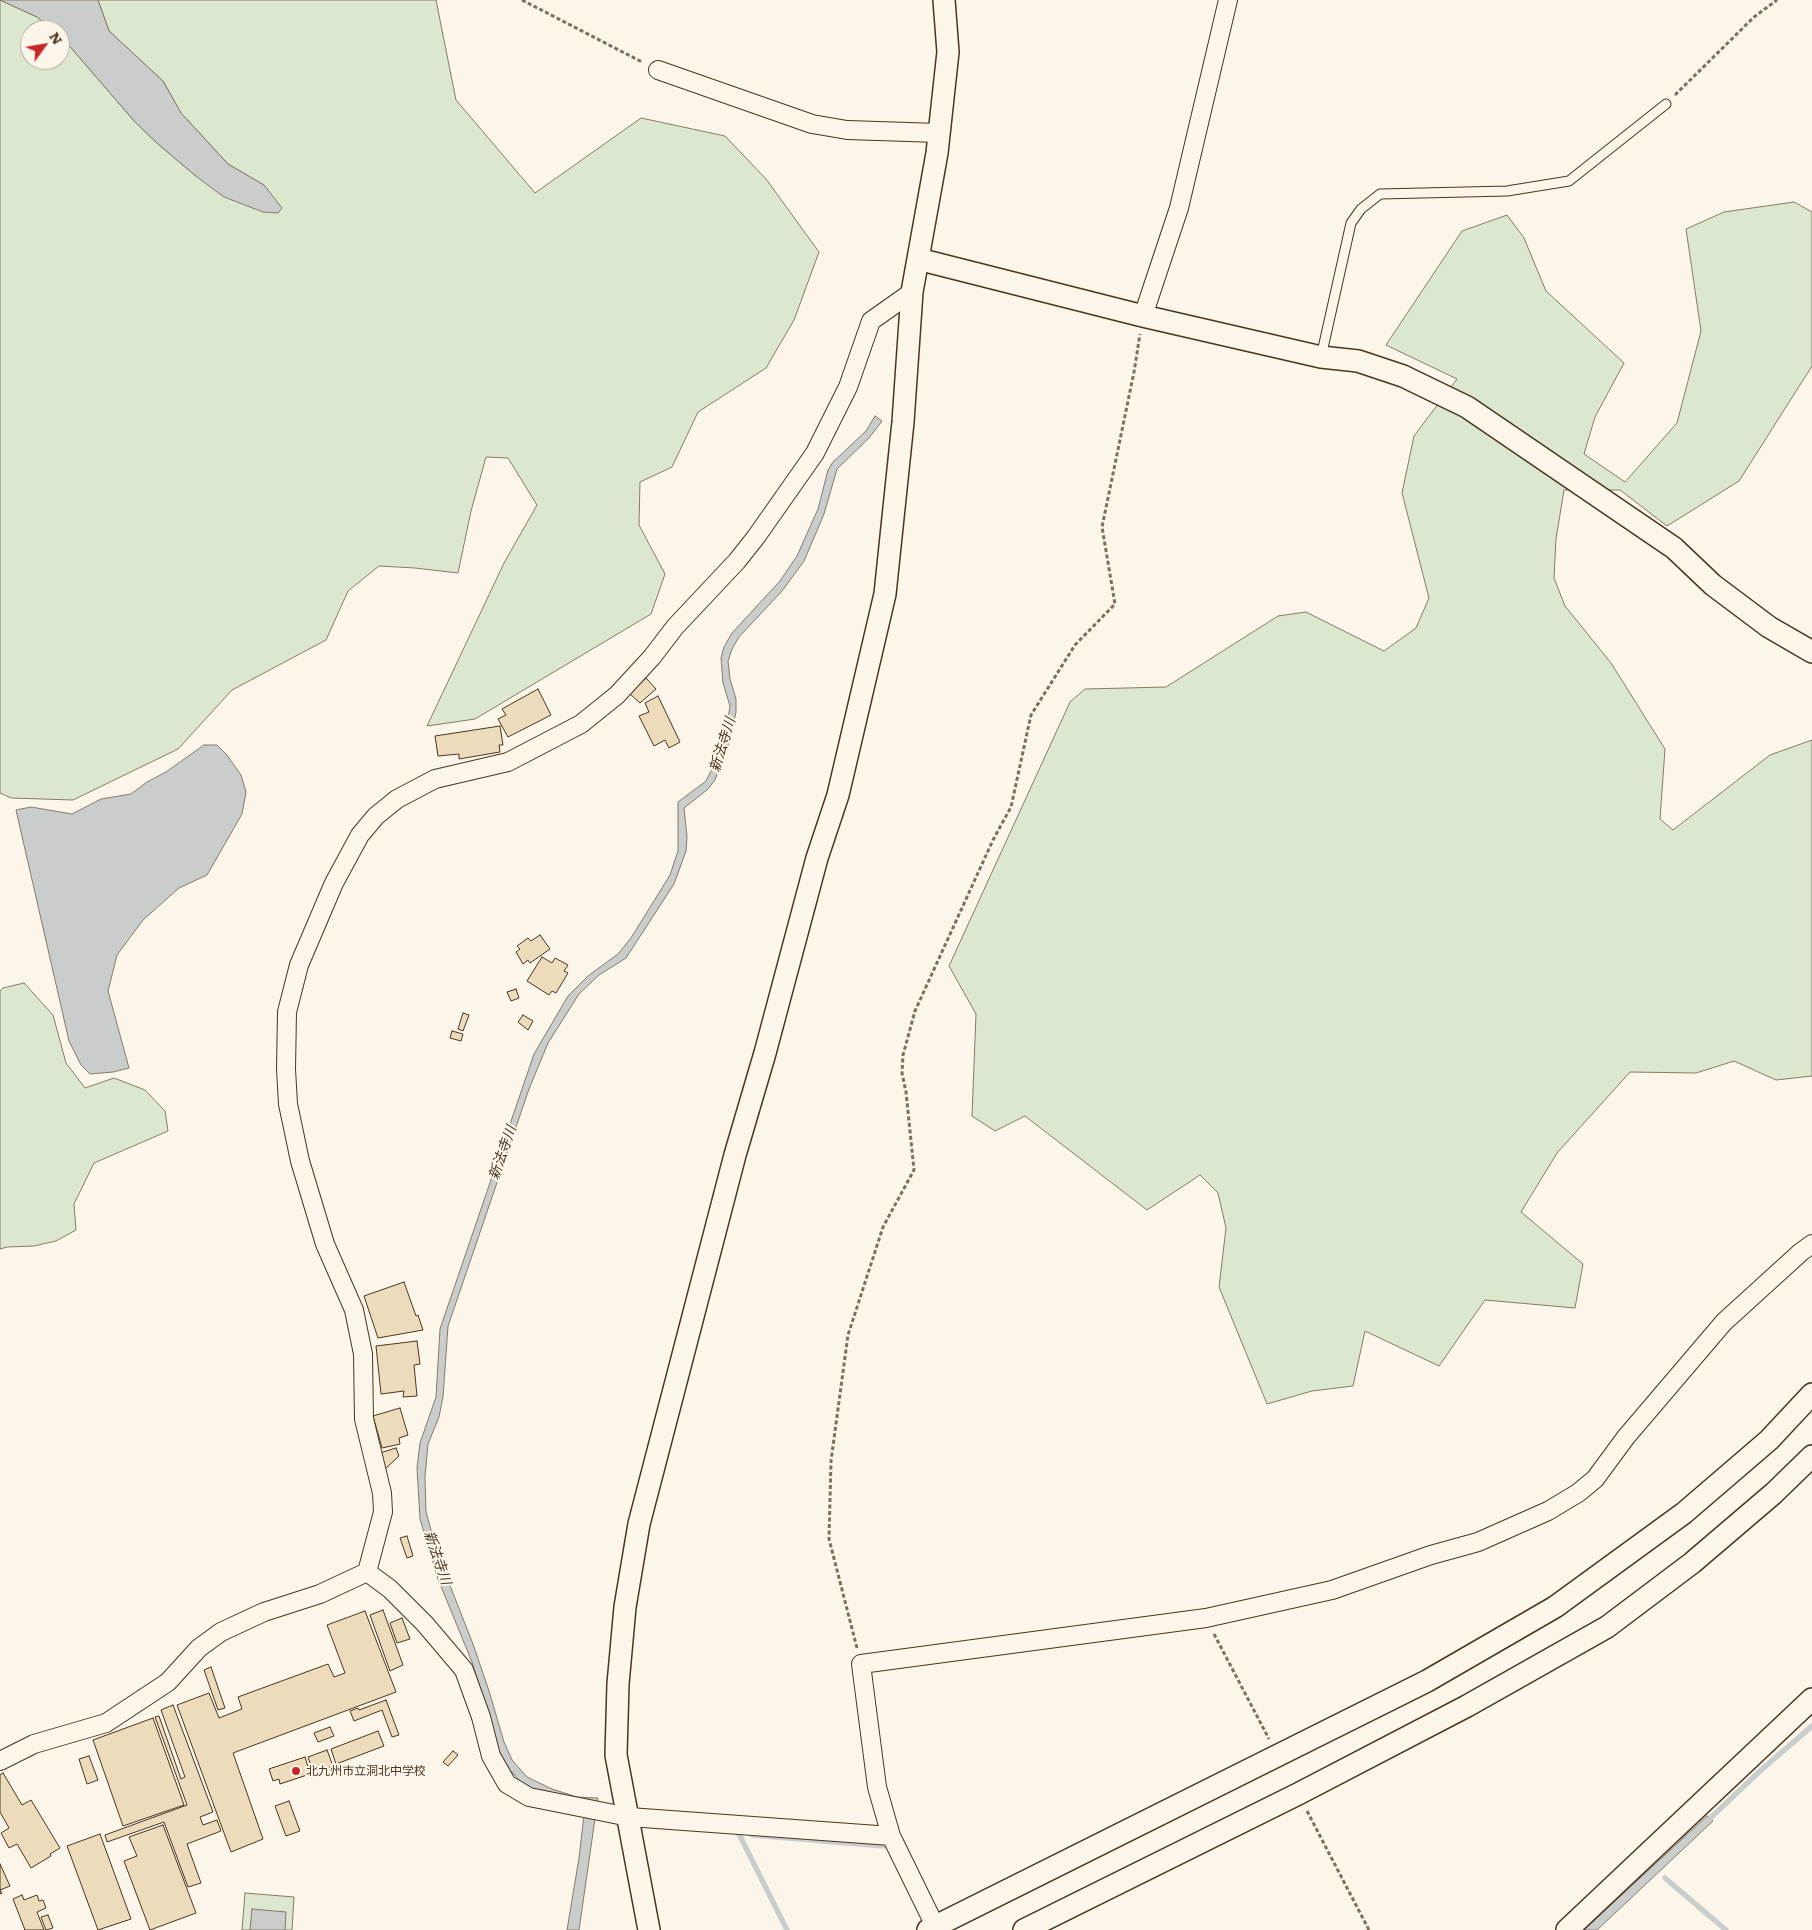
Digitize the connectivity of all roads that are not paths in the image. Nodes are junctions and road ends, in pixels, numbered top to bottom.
1 (944, 0) edge
2 (1228, 0) edge
3 (658, 70) road end
4 (1666, 104) road end
5 (939, 133) junction
6 (918, 259) junction
7 (912, 292) junction
8 (1143, 316) junction
9 (1321, 357) junction
10 (1812, 652) edge
11 (1808, 1252) edge
12 (1812, 1394) edge
13 (1812, 1456) edge
14 (367, 1572) junction
15 (1812, 1698) edge
16 (0, 1761) edge
17 (629, 1817) junction
18 (891, 1836) junction
19 (933, 1929) edge
20 (648, 1930) edge
21 (1024, 1930) edge
22 (1567, 1930) edge

1 - 5 street
2 - 8 street
3 - 5 street
4 - 9 lane
5 - 6 street
6 - 7 street
6 - 8 street
7 - 14 street
7 - 17 street
8 - 9 street
9 - 10 street
11 - 18 street
12 - 19 street
13 - 21 street
14 - 16 street
14 - 17 street
15 - 22 street
17 - 18 street
17 - 20 street
18 - 19 street

